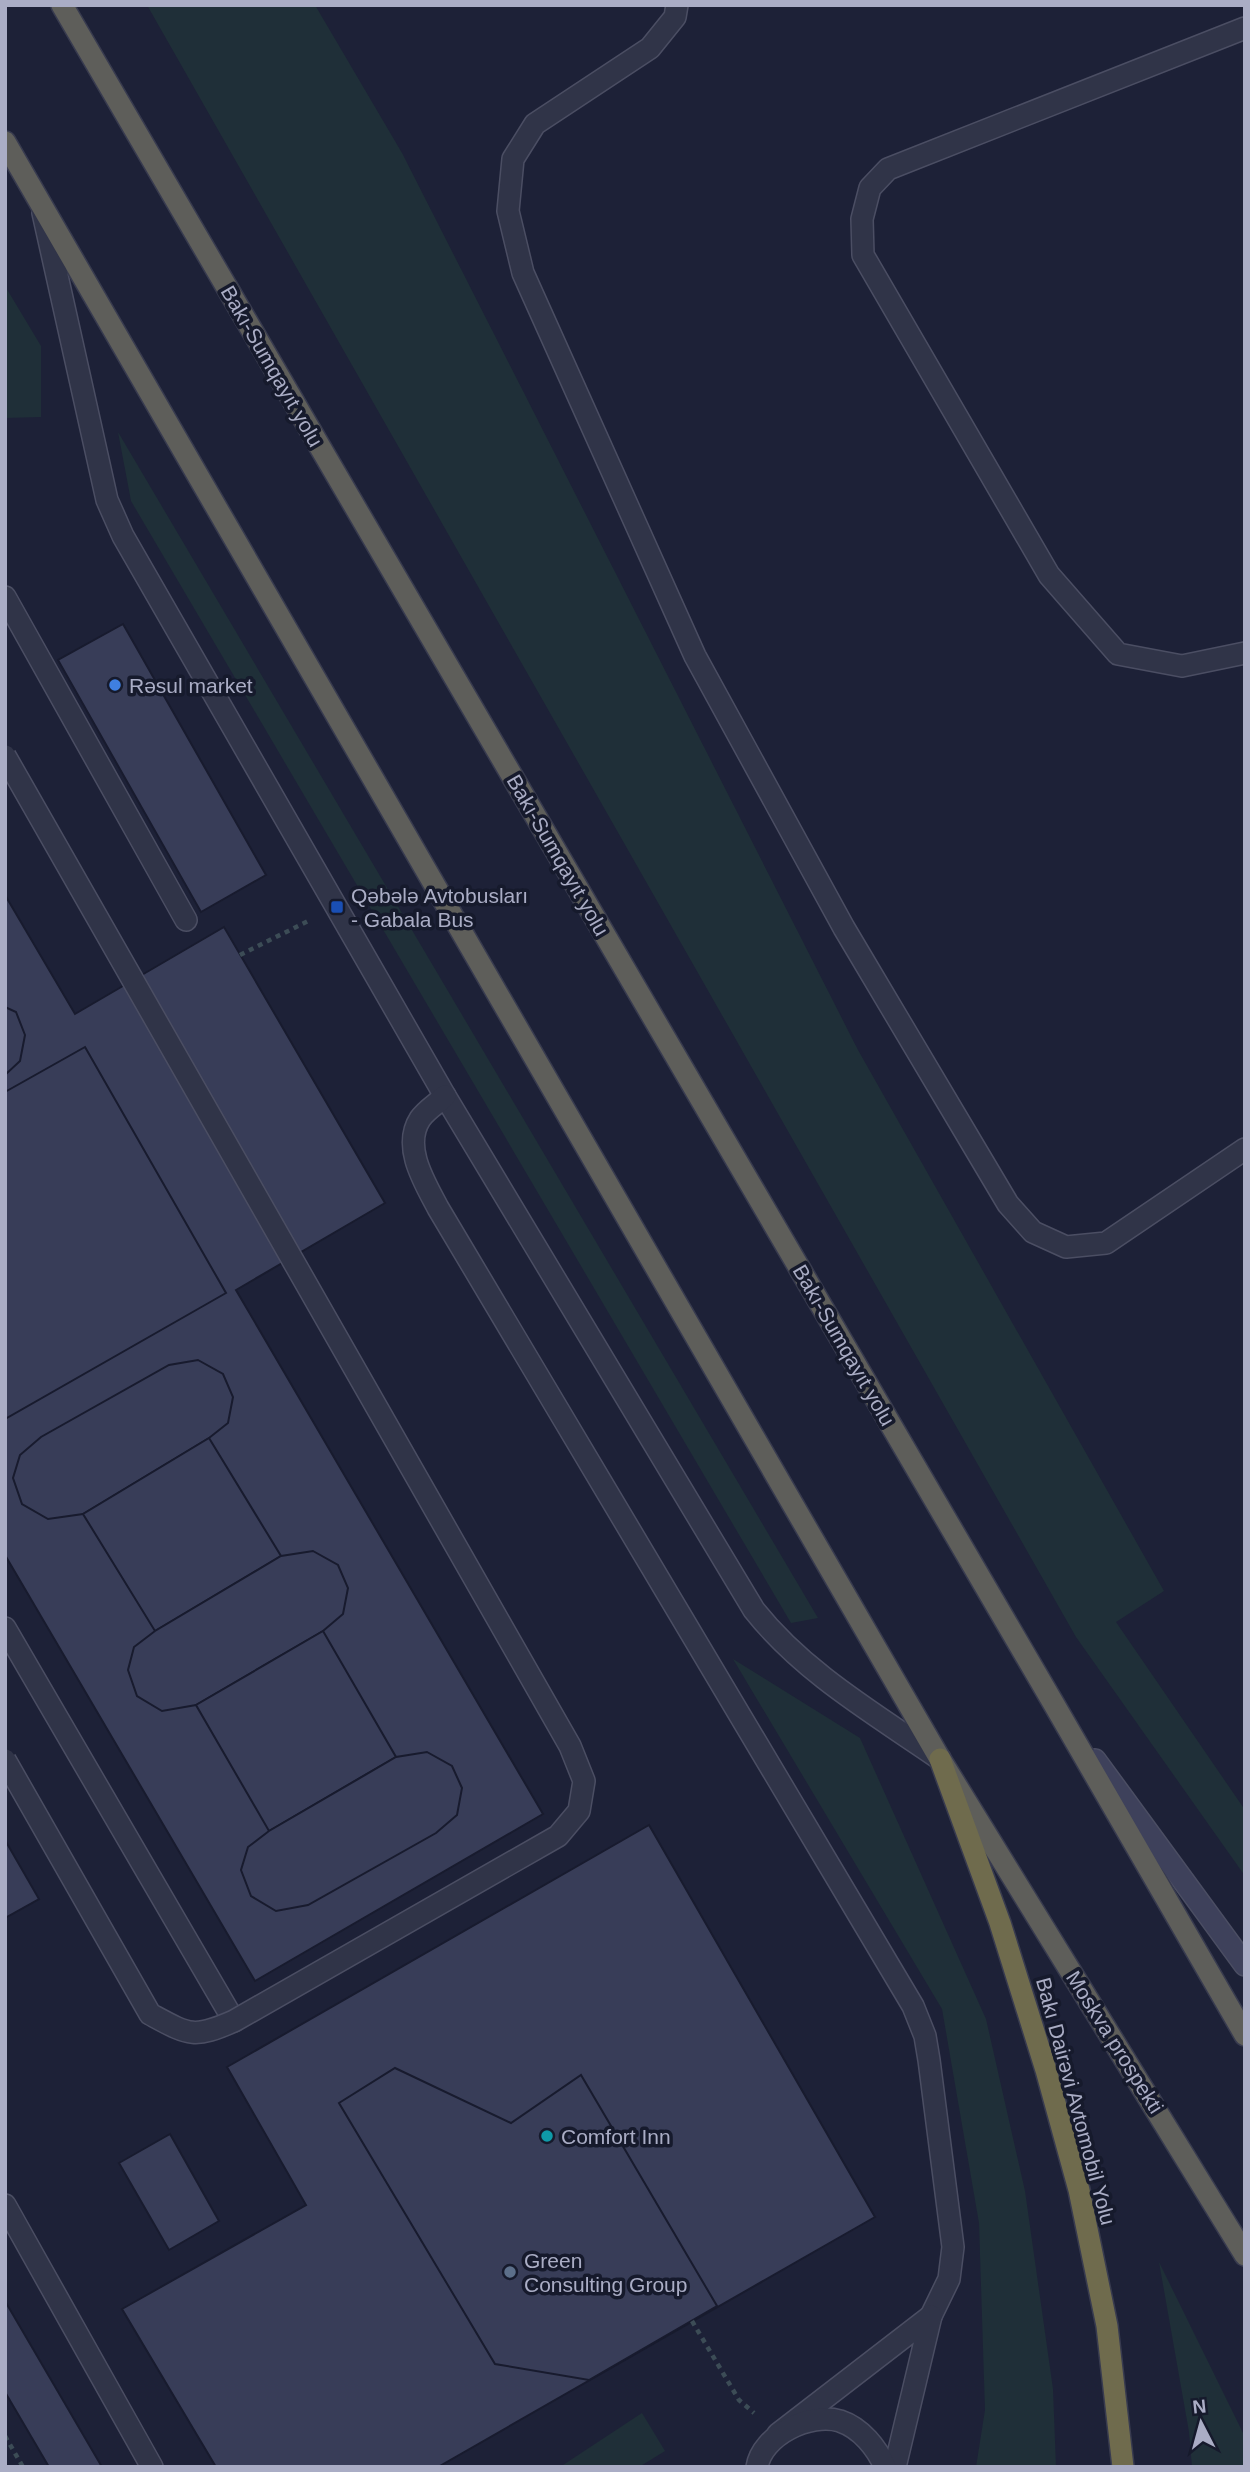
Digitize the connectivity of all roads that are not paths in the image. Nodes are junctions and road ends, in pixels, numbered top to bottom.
1 (62, 5) edge
2 (677, 5) edge
3 (1245, 28) edge
4 (5, 142) edge
5 (42, 207) junction
6 (5, 597) edge
7 (1245, 653) edge
8 (5, 756) edge
9 (186, 920) dead end
10 (445, 1096) junction
11 (1245, 1149) edge
12 (5, 1628) edge
13 (1055, 1706) junction
14 (940, 1759) junction
15 (5, 1760) edge
16 (1245, 1965) edge
17 (234, 2021) junction
18 (1245, 2035) edge
19 (5, 2205) edge
20 (1225, 2222) junction
21 (1245, 2255) edge
22 (1245, 2271) edge
23 (931, 2316) junction
24 (778, 2434) junction
25 (152, 2467) edge
26 (757, 2467) edge
27 (885, 2467) edge
28 (895, 2467) edge
29 (1123, 2467) edge

1 - 13 highway, Bakı-Sumqayıt yolu
2 - 11 street
3 - 7 street
4 - 5 highway
5 - 10 street
5 - 14 highway
6 - 9 street
8 - 17 street, bridge
10 - 14 street
10 - 23 street
12 - 17 street
13 - 16 main road
13 - 18 highway
14 - 20 highway, Moskva prospekti
14 - 29 highway, Bakı Dairəvi Avtomobil Yolu
15 - 17 street, bridge
19 - 25 street
20 - 21 highway, Moskva prospekti
20 - 22 highway
23 - 24 street
23 - 28 street
24 - 26 street
24 - 27 street

